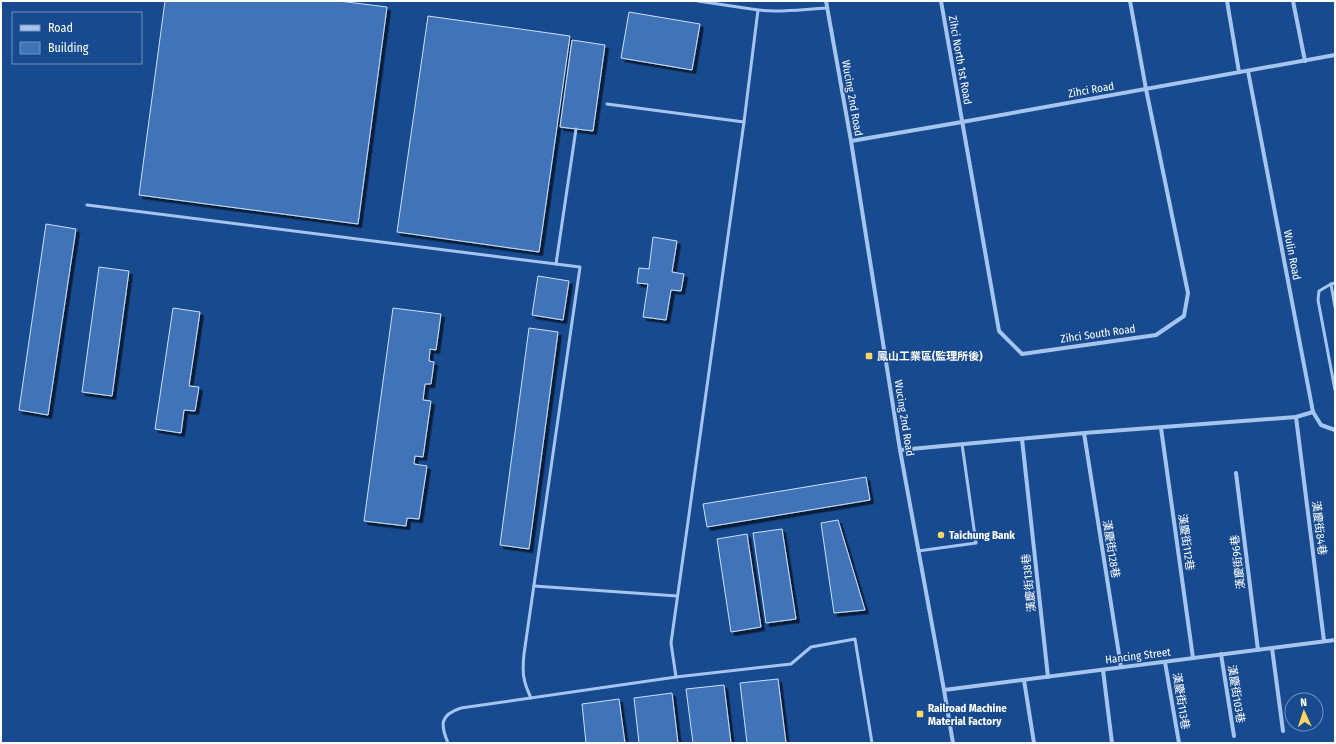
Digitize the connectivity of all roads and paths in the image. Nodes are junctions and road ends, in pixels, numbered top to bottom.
1 (698, 1) edge
2 (826, 1) edge
3 (941, 1) edge
4 (1130, 1) edge
5 (1227, 1) edge
6 (1292, 1) edge
7 (827, 8) junction
8 (758, 10) junction
9 (1335, 55) edge
10 (1305, 61) junction
11 (1248, 71) junction
12 (1239, 72) junction
13 (1146, 89) junction
14 (607, 104) dead end
15 (744, 122) junction
16 (962, 122) junction
17 (576, 129) dead end
18 (851, 141) junction
19 (87, 204) dead end
20 (556, 264) junction
21 (1335, 283) edge
22 (1331, 284) junction
23 (1335, 307) edge
24 (1335, 390) edge
25 (1313, 412) junction
26 (1296, 417) junction
27 (1161, 428) junction
28 (1335, 430) edge
29 (1084, 433) junction
30 (1022, 439) junction
31 (962, 444) junction
32 (900, 450) junction
33 (1236, 473) dead end
34 (918, 551) junction
35 (534, 586) junction
36 (677, 596) junction
37 (1335, 640) edge
38 (1324, 641) junction
39 (1272, 648) junction
40 (1258, 650) junction
41 (1221, 654) junction
42 (1193, 658) junction
43 (1165, 662) junction
44 (1120, 668) junction
45 (1103, 670) junction
46 (676, 677) junction
47 (1048, 677) junction
48 (1024, 680) junction
49 (944, 690) junction
50 (531, 698) junction
51 (1283, 731) dead end
52 (1234, 736) dead end
53 (448, 743) edge
54 (872, 743) edge
55 (952, 743) edge
56 (1034, 743) edge
57 (1112, 743) edge
58 (1179, 743) edge

1 - 8 lane
2 - 7 street, Wucing 2nd Road
3 - 16 street, Zihci North 1st Road
4 - 13 street
5 - 12 street
6 - 10 street
7 - 8 lane
7 - 18 street, Wucing 2nd Road
8 - 15 lane
9 - 10 street, Zihci Road
10 - 11 street, Zihci Road
11 - 12 street, Zihci Road
11 - 25 street, Wulin Road
12 - 13 street, Zihci Road
13 - 16 street, Zihci Road
13 - 16 street, Zihci South Road
14 - 15 lane
15 - 36 lane
16 - 18 street, Zihci Road
17 - 20 lane
18 - 32 street, Wucing 2nd Road
19 - 20 lane
20 - 35 lane
21 - 22 lane
22 - 23 lane
22 - 24 lane
25 - 26 street
25 - 28 street, Wulin Road
26 - 27 street
26 - 38 street, 漢慶街84巷
27 - 29 street
27 - 42 street, 漢慶街112巷
29 - 30 street
29 - 44 street, 漢慶街128巷
30 - 31 street
30 - 47 street, 漢慶街138巷
31 - 32 street
31 - 34 lane
32 - 34 street, Wucing 2nd Road
33 - 40 street, 漢慶街96巷
34 - 49 street, Wucing 2nd Road
35 - 36 lane
35 - 50 lane
36 - 46 lane
37 - 38 street, Hancing Street
38 - 39 street, Hancing Street
39 - 40 street, Hancing Street
39 - 51 street
40 - 41 street, Hancing Street
41 - 42 street, Hancing Street
41 - 52 street, 漢慶街103巷
42 - 43 street, Hancing Street
43 - 44 street, Hancing Street
43 - 58 street, 漢慶街113巷
44 - 45 street, Hancing Street
45 - 47 street, Hancing Street
45 - 57 street
46 - 50 lane
46 - 54 lane
47 - 48 street, Hancing Street
48 - 49 street, Hancing Street
48 - 56 street
49 - 55 street, Wucing 2nd Road
50 - 53 lane

